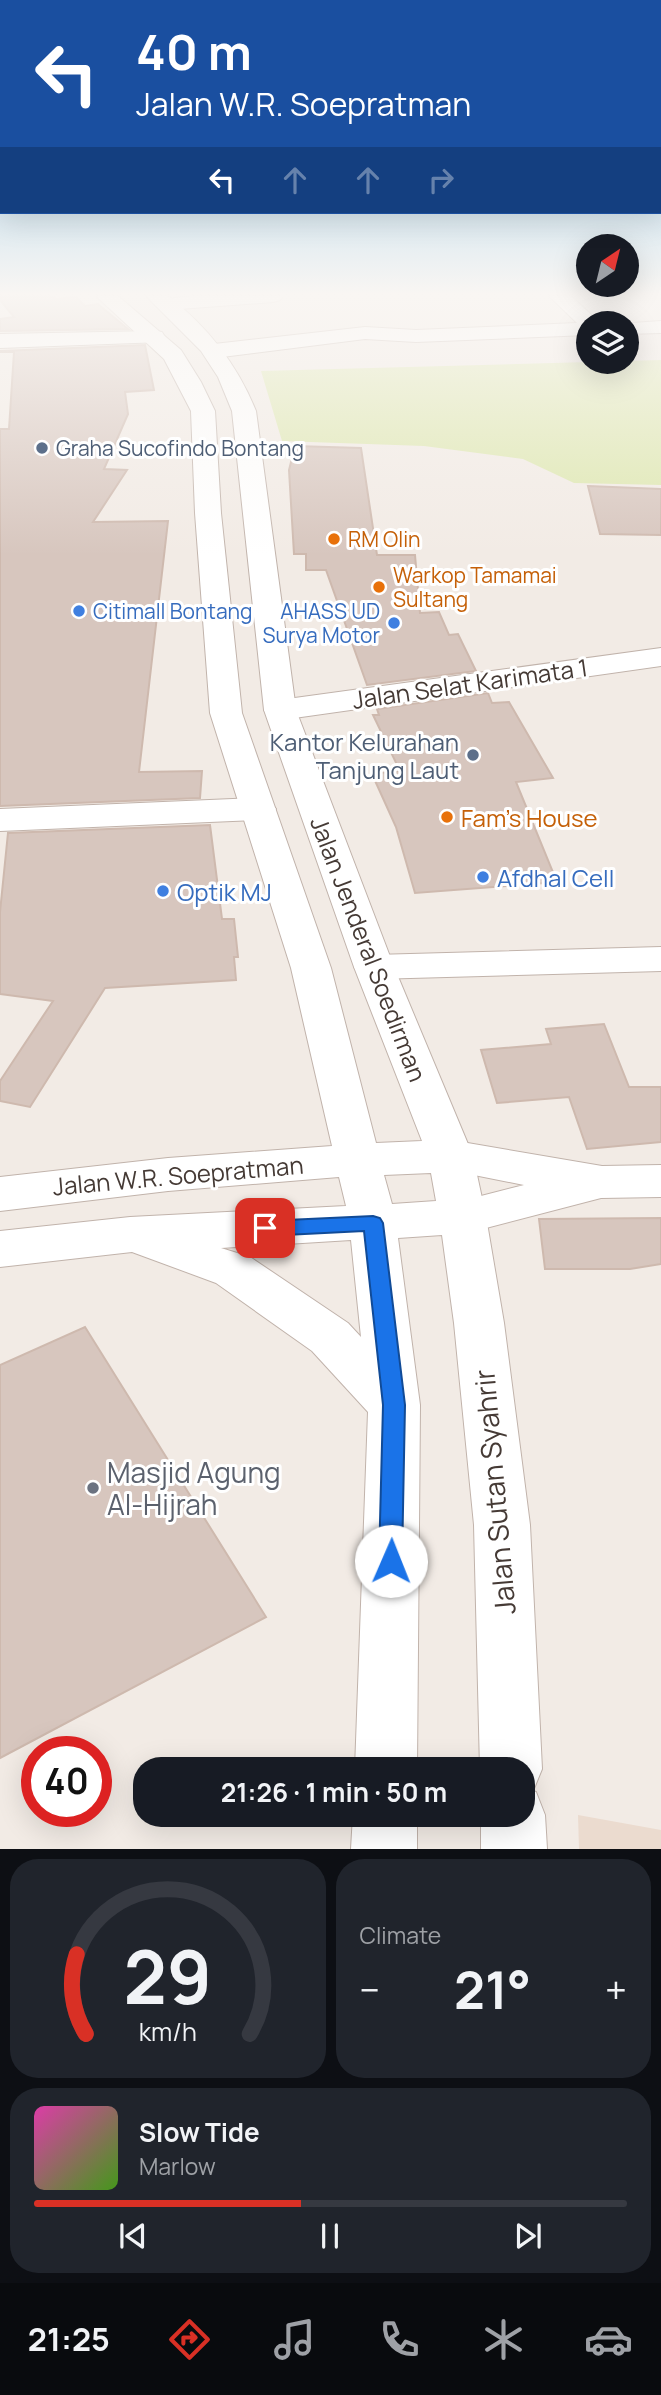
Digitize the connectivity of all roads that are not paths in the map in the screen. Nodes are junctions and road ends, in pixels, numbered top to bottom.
1 (190, 382) edge
2 (232, 382) edge
3 (661, 657) edge
4 (279, 710) junction
5 (258, 808) junction
6 (0, 820) edge
7 (661, 959) edge
8 (374, 967) junction
9 (450, 1156) junction
10 (356, 1159) junction
11 (661, 1181) edge
12 (602, 1182) junction
13 (0, 1194) edge
14 (463, 1217) junction
15 (373, 1223) junction
16 (130, 1235) junction
17 (0, 1249) edge
18 (394, 1405) junction
19 (386, 1757) edge
20 (511, 1757) edge
21 (385, 1827) edge
22 (513, 1827) edge
23 (384, 1849) edge
24 (514, 1849) edge

1 - 5 street
2 - 4 street, Jalan Jenderal Soedirman
3 - 4 street, Jalan Selat Karimata 1
4 - 8 street, Jalan Jenderal Soedirman
5 - 6 street
5 - 10 street
7 - 8 street
8 - 9 street, Jalan Jenderal Soedirman
9 - 10 street, Jalan W.R. Soepratman
9 - 12 street, Jalan W.R. Soepratman
9 - 14 street, Jalan Jenderal Soedirman
10 - 13 street, Jalan W.R. Soepratman
10 - 15 street
11 - 12 street
12 - 14 street
14 - 15 street
14 - 20 street, Jalan Sutan Syahrir
15 - 16 street
15 - 18 street
16 - 17 street
16 - 18 street
18 - 19 street
21 - 23 street
22 - 24 street

